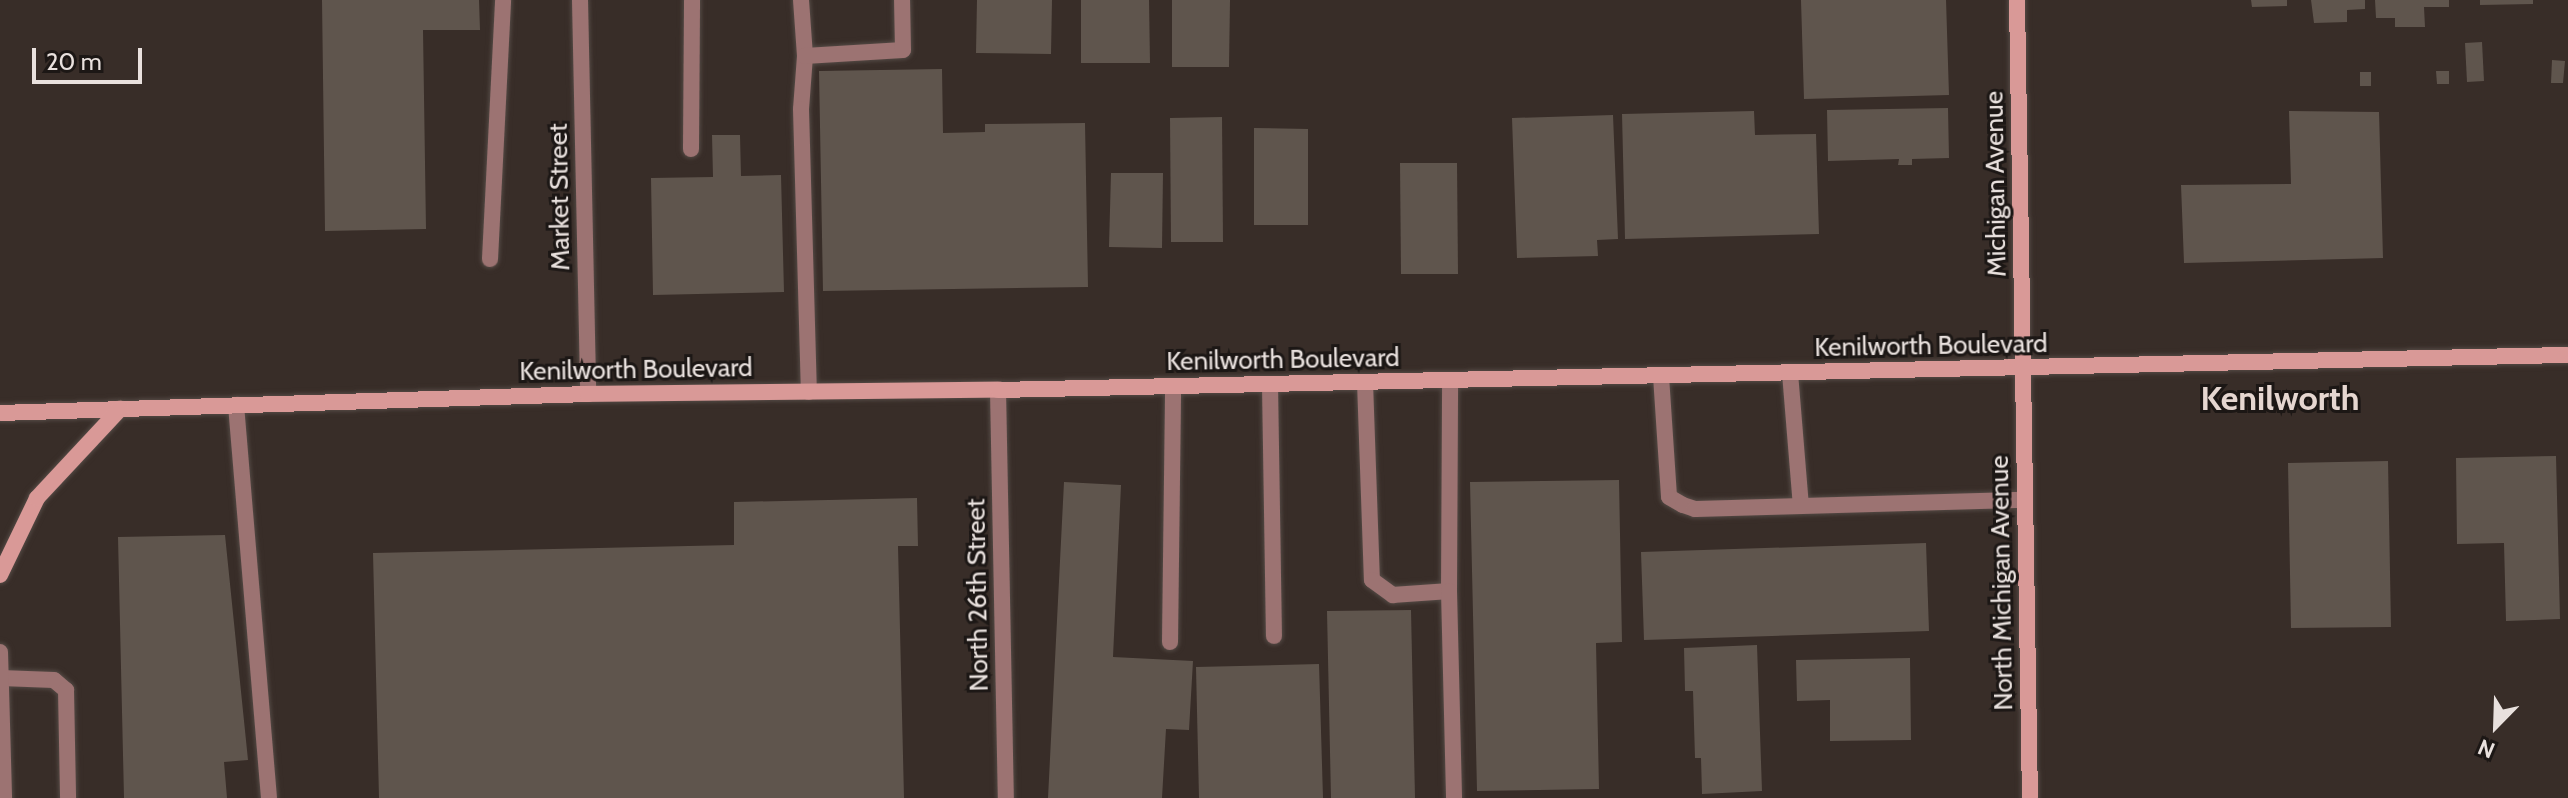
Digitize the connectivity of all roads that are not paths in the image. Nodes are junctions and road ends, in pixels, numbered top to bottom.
1 (503, 0) edge
2 (580, 0) edge
3 (692, 0) edge
4 (801, 0) edge
5 (902, 0) edge
6 (2017, 0) edge
7 (805, 56) junction
8 (691, 149) dead end
9 (490, 259) dead end
10 (2568, 355) edge
11 (2023, 368) junction
12 (1790, 373) junction
13 (1661, 376) junction
14 (1450, 380) junction
15 (1365, 382) junction
16 (1270, 384) junction
17 (1173, 386) junction
18 (998, 390) junction
19 (809, 392) junction
20 (588, 394) junction
21 (236, 405) junction
22 (120, 409) junction
23 (0, 413) edge
24 (2025, 500) junction
25 (1801, 506) junction
26 (0, 575) edge
27 (1449, 591) junction
28 (1274, 636) dead end
29 (1170, 642) dead end
30 (0, 652) edge
31 (1, 678) edge
32 (1, 764) edge
33 (4, 798) edge
34 (68, 798) edge
35 (269, 798) edge
36 (1006, 798) edge
37 (1454, 798) edge
38 (2030, 798) edge

1 - 9 street
2 - 20 street, Market Street
3 - 8 street
4 - 7 street
5 - 7 street
6 - 11 main road, Michigan Avenue
7 - 19 street
10 - 11 main road, Kenilworth Boulevard
11 - 12 main road, Kenilworth Boulevard
11 - 24 main road, North Michigan Avenue
12 - 13 main road, Kenilworth Boulevard
12 - 25 street
13 - 14 main road, Kenilworth Boulevard
13 - 25 street
14 - 15 main road, Kenilworth Boulevard
14 - 27 street
15 - 16 main road, Kenilworth Boulevard
15 - 27 street
16 - 17 main road, Kenilworth Boulevard
16 - 28 street
17 - 18 main road, Kenilworth Boulevard
17 - 29 street
18 - 19 main road, Kenilworth Boulevard
18 - 36 street, North 26th Street
19 - 20 main road, Kenilworth Boulevard
20 - 21 main road, Kenilworth Boulevard
21 - 22 main road, Kenilworth Boulevard
21 - 35 street
22 - 23 main road, Kenilworth Boulevard
22 - 26 main road
24 - 25 street
24 - 38 main road, North Michigan Avenue
27 - 37 street
30 - 31 street
31 - 32 street
31 - 34 street
32 - 33 street

